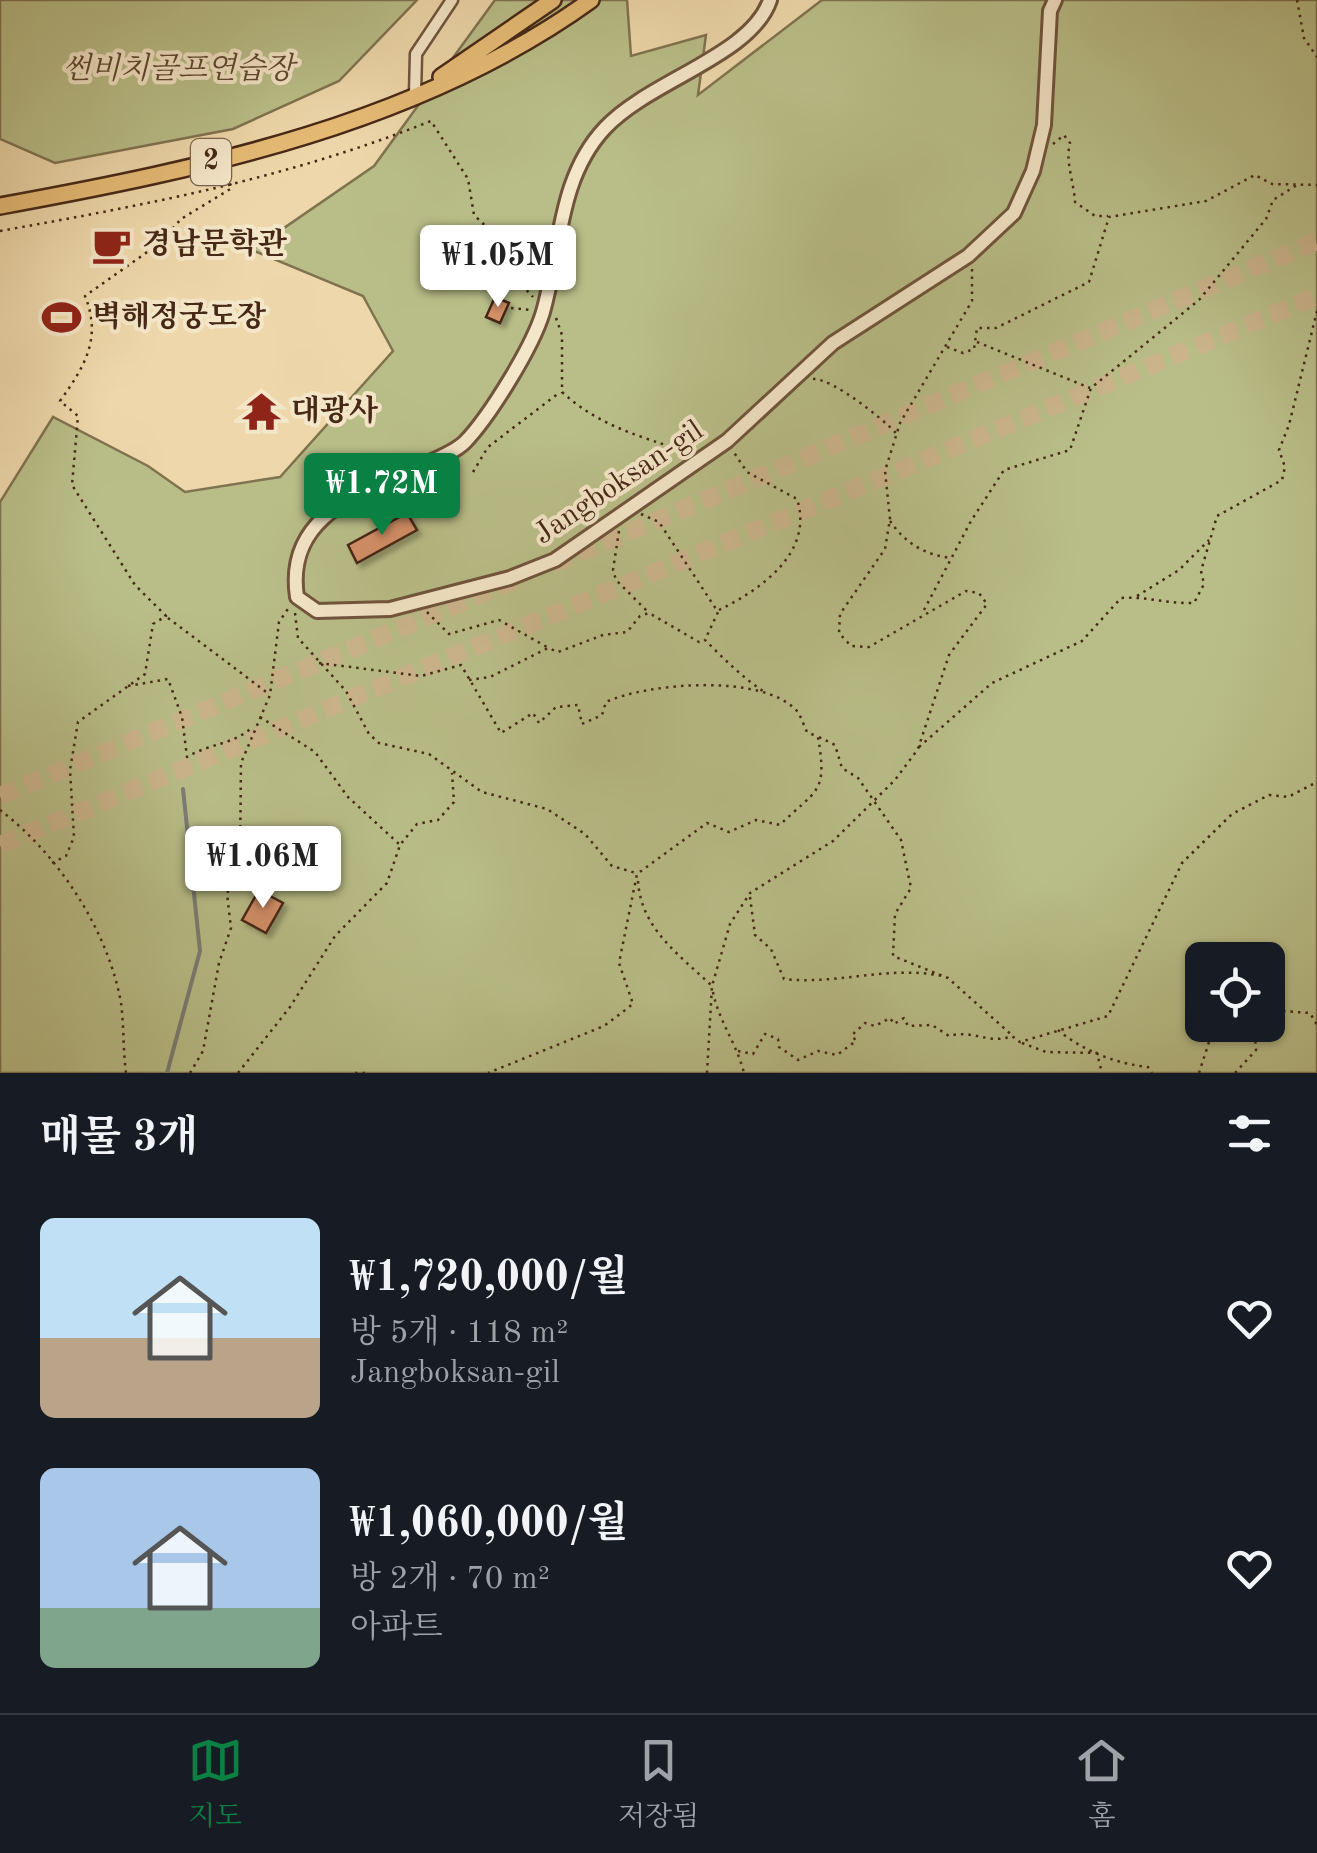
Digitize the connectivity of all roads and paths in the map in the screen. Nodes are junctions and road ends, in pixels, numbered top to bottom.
1 (452, 0) edge
2 (554, 0) edge
3 (591, 0) edge
4 (770, 0) edge
5 (1055, 0) edge
6 (1297, 0) edge
7 (1317, 57) edge
8 (415, 94) junction
9 (1036, 159) junction
10 (219, 160) junction
11 (1297, 185) junction
12 (1317, 186) edge
13 (232, 188) junction
14 (0, 206) edge
15 (1109, 216) junction
16 (0, 232) edge
17 (968, 256) junction
18 (510, 308) dead end
19 (544, 310) junction
20 (1317, 311) edge
21 (975, 341) junction
22 (944, 346) junction
23 (797, 379) junction
24 (1091, 388) junction
25 (562, 392) junction
26 (896, 434) junction
27 (725, 443) junction
28 (700, 462) junction
29 (472, 472) dead end
30 (629, 509) junction
31 (890, 519) junction
32 (606, 525) junction
33 (1211, 538) junction
34 (951, 558) junction
35 (1136, 596) junction
36 (297, 597) junction
37 (420, 604) junction
38 (718, 612) junction
39 (924, 612) junction
40 (649, 613) junction
41 (166, 616) junction
42 (706, 640) junction
43 (548, 648) junction
44 (319, 663) junction
45 (470, 680) junction
46 (122, 687) junction
47 (769, 694) junction
48 (270, 695) junction
49 (260, 716) junction
50 (255, 725) junction
51 (818, 737) junction
52 (918, 748) junction
53 (452, 771) junction
54 (1317, 782) edge
55 (875, 800) junction
56 (0, 810) edge
57 (400, 845) junction
58 (52, 862) junction
59 (637, 874) junction
60 (750, 893) junction
61 (948, 978) junction
62 (712, 986) junction
63 (1285, 1011) edge
64 (1317, 1025) edge
65 (1058, 1030) junction
66 (1015, 1038) junction
67 (1020, 1042) junction
68 (1209, 1042) edge
69 (1255, 1042) edge
70 (738, 1050) junction
71 (1098, 1053) junction
72 (126, 1073) edge
73 (190, 1073) edge
74 (238, 1073) edge
75 (356, 1073) edge
76 (368, 1073) edge
77 (488, 1073) edge
78 (707, 1073) edge
79 (744, 1073) edge
80 (1102, 1073) edge
81 (1152, 1073) edge
82 (1199, 1073) edge
83 (1235, 1073) edge

1 - 8 street
2 - 8 main road, 2
3 - 8 main road, 2
4 - 19 street
5 - 9 street, Jangboksan-gil
6 - 7 path
8 - 10 main road, 2
9 - 15 path
9 - 17 street, Jangboksan-gil
10 - 13 path
10 - 14 main road, 2
11 - 12 path
11 - 15 path
11 - 24 path
13 - 16 path
13 - 19 path
13 - 41 path
15 - 21 path
17 - 22 path
17 - 23 street, Jangboksan-gil
18 - 19 path
19 - 25 path
19 - 36 street
20 - 33 path
21 - 22 path
21 - 24 path
22 - 26 path
23 - 26 path
23 - 27 street, Jangboksan-gil
24 - 34 path
25 - 28 path
25 - 29 path
26 - 31 path
27 - 28 street, Jangboksan-gil
27 - 38 path
28 - 30 street, Jangboksan-gil
30 - 32 street, Jangboksan-gil
30 - 38 path
31 - 34 path
31 - 39 path
32 - 37 street, Jangboksan-gil
32 - 40 path
33 - 35 path
33 - 35 path
34 - 39 path
35 - 52 path
36 - 37 street, Jangboksan-gil
36 - 44 path
36 - 48 path
37 - 43 path
38 - 42 path
39 - 52 path
40 - 42 path
40 - 43 path
41 - 46 path
41 - 48 path
42 - 47 path
43 - 45 path
44 - 45 path
44 - 53 path
45 - 47 path
46 - 50 path
46 - 58 path
47 - 51 path
48 - 49 path
49 - 50 path
49 - 57 path
50 - 73 path
51 - 55 path
51 - 59 path
52 - 55 path
53 - 57 path
53 - 59 path
54 - 65 path
55 - 60 path
55 - 61 path
56 - 58 path
57 - 74 path
58 - 72 path
59 - 62 path
59 - 77 path
60 - 61 path
60 - 62 path
61 - 66 path
62 - 70 path
62 - 78 path
63 - 64 path
65 - 67 path
65 - 71 path
66 - 67 path
66 - 70 path
67 - 71 path
68 - 82 path
69 - 83 path
70 - 79 path
71 - 80 path
71 - 81 path
75 - 76 path

